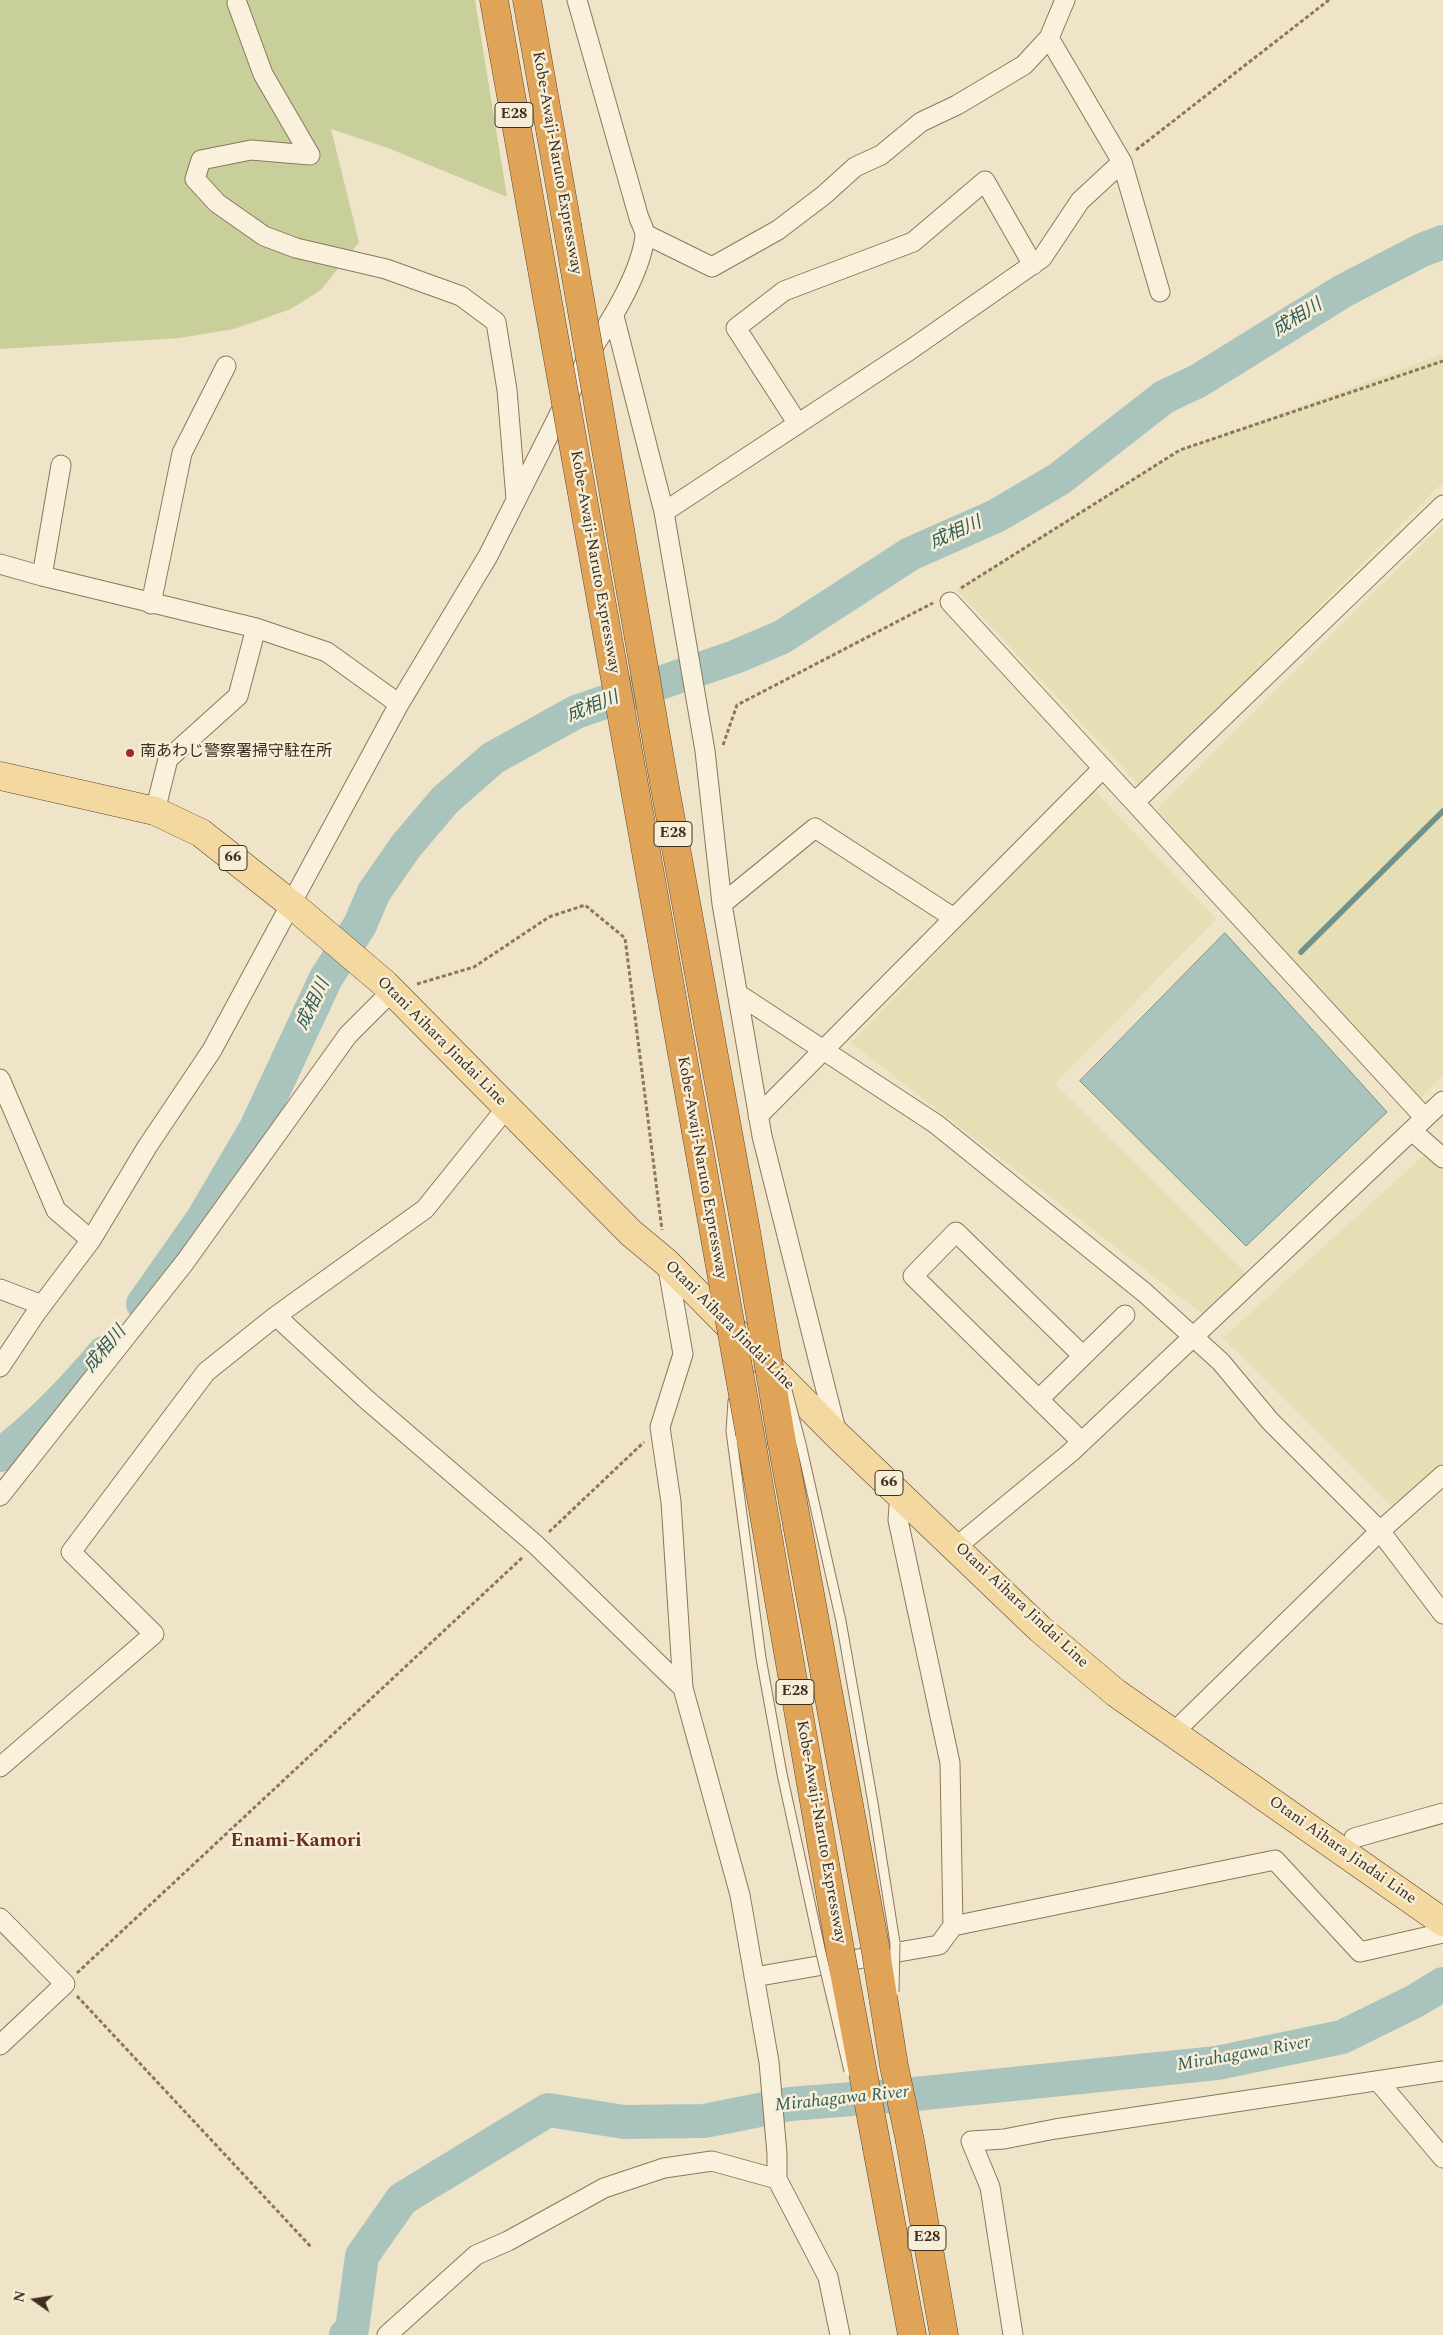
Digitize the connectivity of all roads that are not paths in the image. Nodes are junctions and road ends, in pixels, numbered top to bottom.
1 (494, 0) edge
2 (528, 0) edge
3 (577, 0) edge
4 (1065, 0) edge
5 (237, 3) dead end
6 (1049, 38) junction
7 (1122, 162) junction
8 (645, 234) junction
9 (1033, 264) junction
10 (1160, 292) dead end
11 (614, 316) junction
12 (226, 366) dead end
13 (798, 424) junction
14 (61, 465) dead end
15 (516, 498) junction
16 (1443, 504) edge
17 (664, 512) junction
18 (0, 564) edge
19 (42, 576) junction
20 (949, 597) road end
21 (151, 604) junction
22 (256, 628) junction
23 (399, 704) junction
24 (1102, 768) junction
25 (0, 776) edge
26 (1135, 802) junction
27 (155, 811) junction
28 (722, 904) junction
29 (298, 909) junction
30 (954, 918) junction
31 (389, 988) junction
32 (738, 994) junction
33 (822, 1050) junction
34 (0, 1079) edge
35 (1443, 1101) edge
36 (507, 1107) junction
37 (758, 1116) junction
38 (1419, 1125) junction
39 (1443, 1158) edge
40 (746, 1230) junction
41 (91, 1240) junction
42 (667, 1263) junction
43 (0, 1289) edge
44 (42, 1305) junction
45 (1125, 1315) dead end
46 (276, 1316) junction
47 (1193, 1336) junction
48 (775, 1342) dead end
49 (1082, 1355) junction
50 (780, 1361) dead end
51 (0, 1367) edge
52 (1039, 1399) junction
53 (838, 1434) junction
54 (1082, 1442) junction
55 (792, 1444) junction
56 (1443, 1475) edge
57 (900, 1493) junction
58 (0, 1496) edge
59 (1380, 1531) junction
60 (956, 1547) junction
61 (1443, 1614) edge
62 (684, 1688) junction
63 (1172, 1734) junction
64 (0, 1767) edge
65 (1443, 1813) edge
66 (1354, 1838) dead end
67 (0, 1918) edge
68 (1443, 1922) edge
69 (953, 1926) junction
70 (1443, 1933) edge
71 (831, 1952) junction
72 (754, 1977) junction
73 (0, 2045) edge
74 (1443, 2071) edge
75 (1378, 2081) junction
76 (852, 2084) dead end
77 (1443, 2158) edge
78 (777, 2179) junction
79 (386, 2335) edge
80 (840, 2335) edge
81 (912, 2335) edge
82 (944, 2335) edge
83 (1013, 2335) edge

1 - 71 highway, Kobe-Awaji-Naruto Expressway / E28, bridge
2 - 40 highway, Kobe-Awaji-Naruto Expressway / E28, bridge
3 - 8 street
4 - 6 street
5 - 15 street
6 - 7 street
6 - 8 street
7 - 9 street
7 - 10 street
8 - 11 street
9 - 13 street
9 - 13 street
11 - 15 street
11 - 17 street
12 - 21 street
13 - 17 street
14 - 19 street
15 - 23 street
16 - 26 street
17 - 28 street
18 - 19 street
19 - 21 street
20 - 24 street
21 - 22 street
22 - 23 street
22 - 27 street
23 - 29 street
24 - 26 street
24 - 30 street
25 - 27 main road, Otani Aihara Jindai Line / 66
26 - 38 street
27 - 29 main road, Otani Aihara Jindai Line / 66
28 - 30 street
28 - 32 street
29 - 31 main road, Otani Aihara Jindai Line / 66
29 - 41 street
30 - 33 street
31 - 36 main road, Otani Aihara Jindai Line / 66
31 - 58 street
32 - 33 street
32 - 37 street
33 - 37 street
33 - 47 street
34 - 41 street
35 - 38 street
36 - 42 main road, Otani Aihara Jindai Line / 66
36 - 46 street
37 - 53 street
38 - 39 street
38 - 47 street
40 - 48 lane, bridge
40 - 55 highway, Kobe-Awaji-Naruto Expressway / E28, bridge
41 - 44 street
42 - 53 main road, Otani Aihara Jindai Line / 66
42 - 62 street
43 - 44 street
44 - 51 street
45 - 49 street
46 - 62 street
46 - 64 street
47 - 54 street
47 - 59 street
49 - 52 street
49 - 52 street
50 - 55 lane, bridge
52 - 54 street
53 - 57 main road, Otani Aihara Jindai Line / 66
54 - 60 street
55 - 82 highway, Kobe-Awaji-Naruto Expressway / E28, bridge
56 - 59 street
57 - 60 main road, Otani Aihara Jindai Line / 66
57 - 69 street
59 - 61 street
59 - 63 street
60 - 63 main road, Otani Aihara Jindai Line / 66
62 - 72 street
63 - 68 main road, Otani Aihara Jindai Line / 66
65 - 66 street
67 - 73 street
69 - 70 street
69 - 72 street
71 - 76 lane, bridge
71 - 81 highway, Kobe-Awaji-Naruto Expressway / E28, bridge
72 - 78 street
74 - 75 street
75 - 77 street
75 - 83 street
78 - 79 street
78 - 80 street

